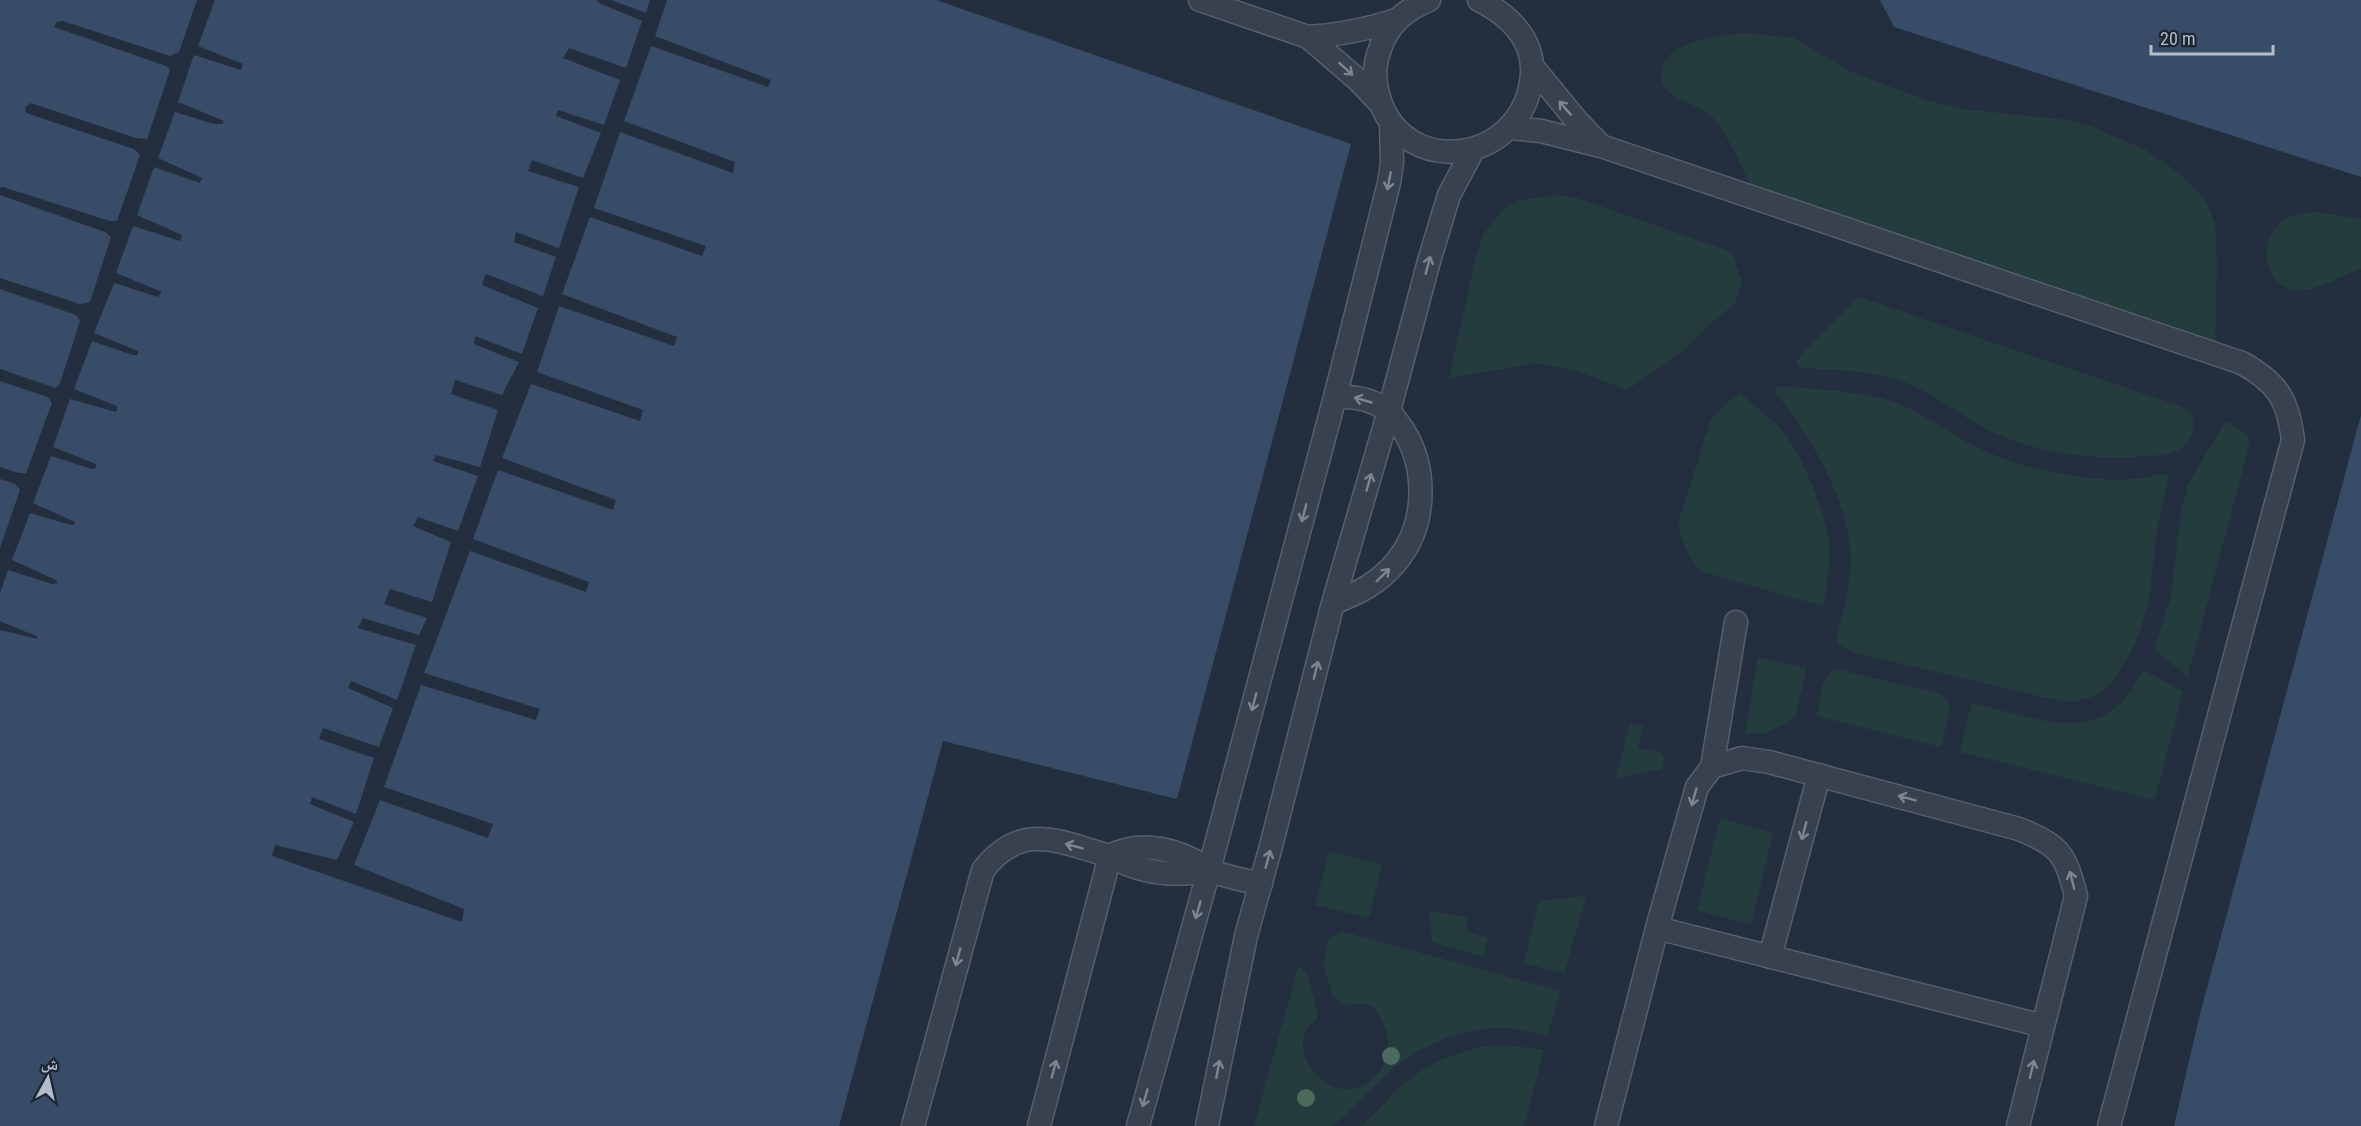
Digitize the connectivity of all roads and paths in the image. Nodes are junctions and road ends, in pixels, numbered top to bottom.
1 (1200, 0) edge
2 (1429, 0) edge
3 (1479, 0) edge
4 (1396, 20) junction
5 (1308, 37) junction
6 (1532, 66) junction
7 (1386, 113) junction
8 (1510, 128) junction
9 (1601, 146) junction
10 (1473, 150) junction
11 (1335, 397) junction
12 (1389, 411) junction
13 (1333, 603) junction
14 (1736, 622) dead end
15 (1712, 767) junction
16 (1819, 775) junction
17 (1110, 856) junction
18 (1209, 870) junction
19 (1261, 884) junction
20 (1657, 928) junction
21 (1770, 957) junction
22 (2043, 1026) junction
23 (913, 1126) edge
24 (1039, 1126) edge
25 (1138, 1126) edge
26 (1206, 1126) edge
27 (1606, 1126) edge
28 (2018, 1126) edge
29 (2109, 1126) edge

1 - 5 lane
2 - 4 lane
3 - 6 lane
4 - 5 lane
4 - 7 lane
5 -> 7 lane
6 - 8 lane
9 -> 6 lane
7 - 10 lane
7 -> 11 lane
8 - 9 lane
8 - 10 lane
9 - 29 lane
12 -> 10 lane
12 -> 11 lane
11 -> 18 lane
13 -> 12 lane
13 -> 12 lane
19 -> 13 lane
14 - 15 lane
15 - 16 lane
15 -> 20 lane
16 -> 21 lane
22 -> 16 lane
17 - 18 lane
17 -> 23 lane
24 -> 17 lane
18 - 19 lane
18 -> 25 lane
26 -> 19 lane
20 - 21 lane
20 - 27 lane
21 - 22 lane
28 -> 22 lane

